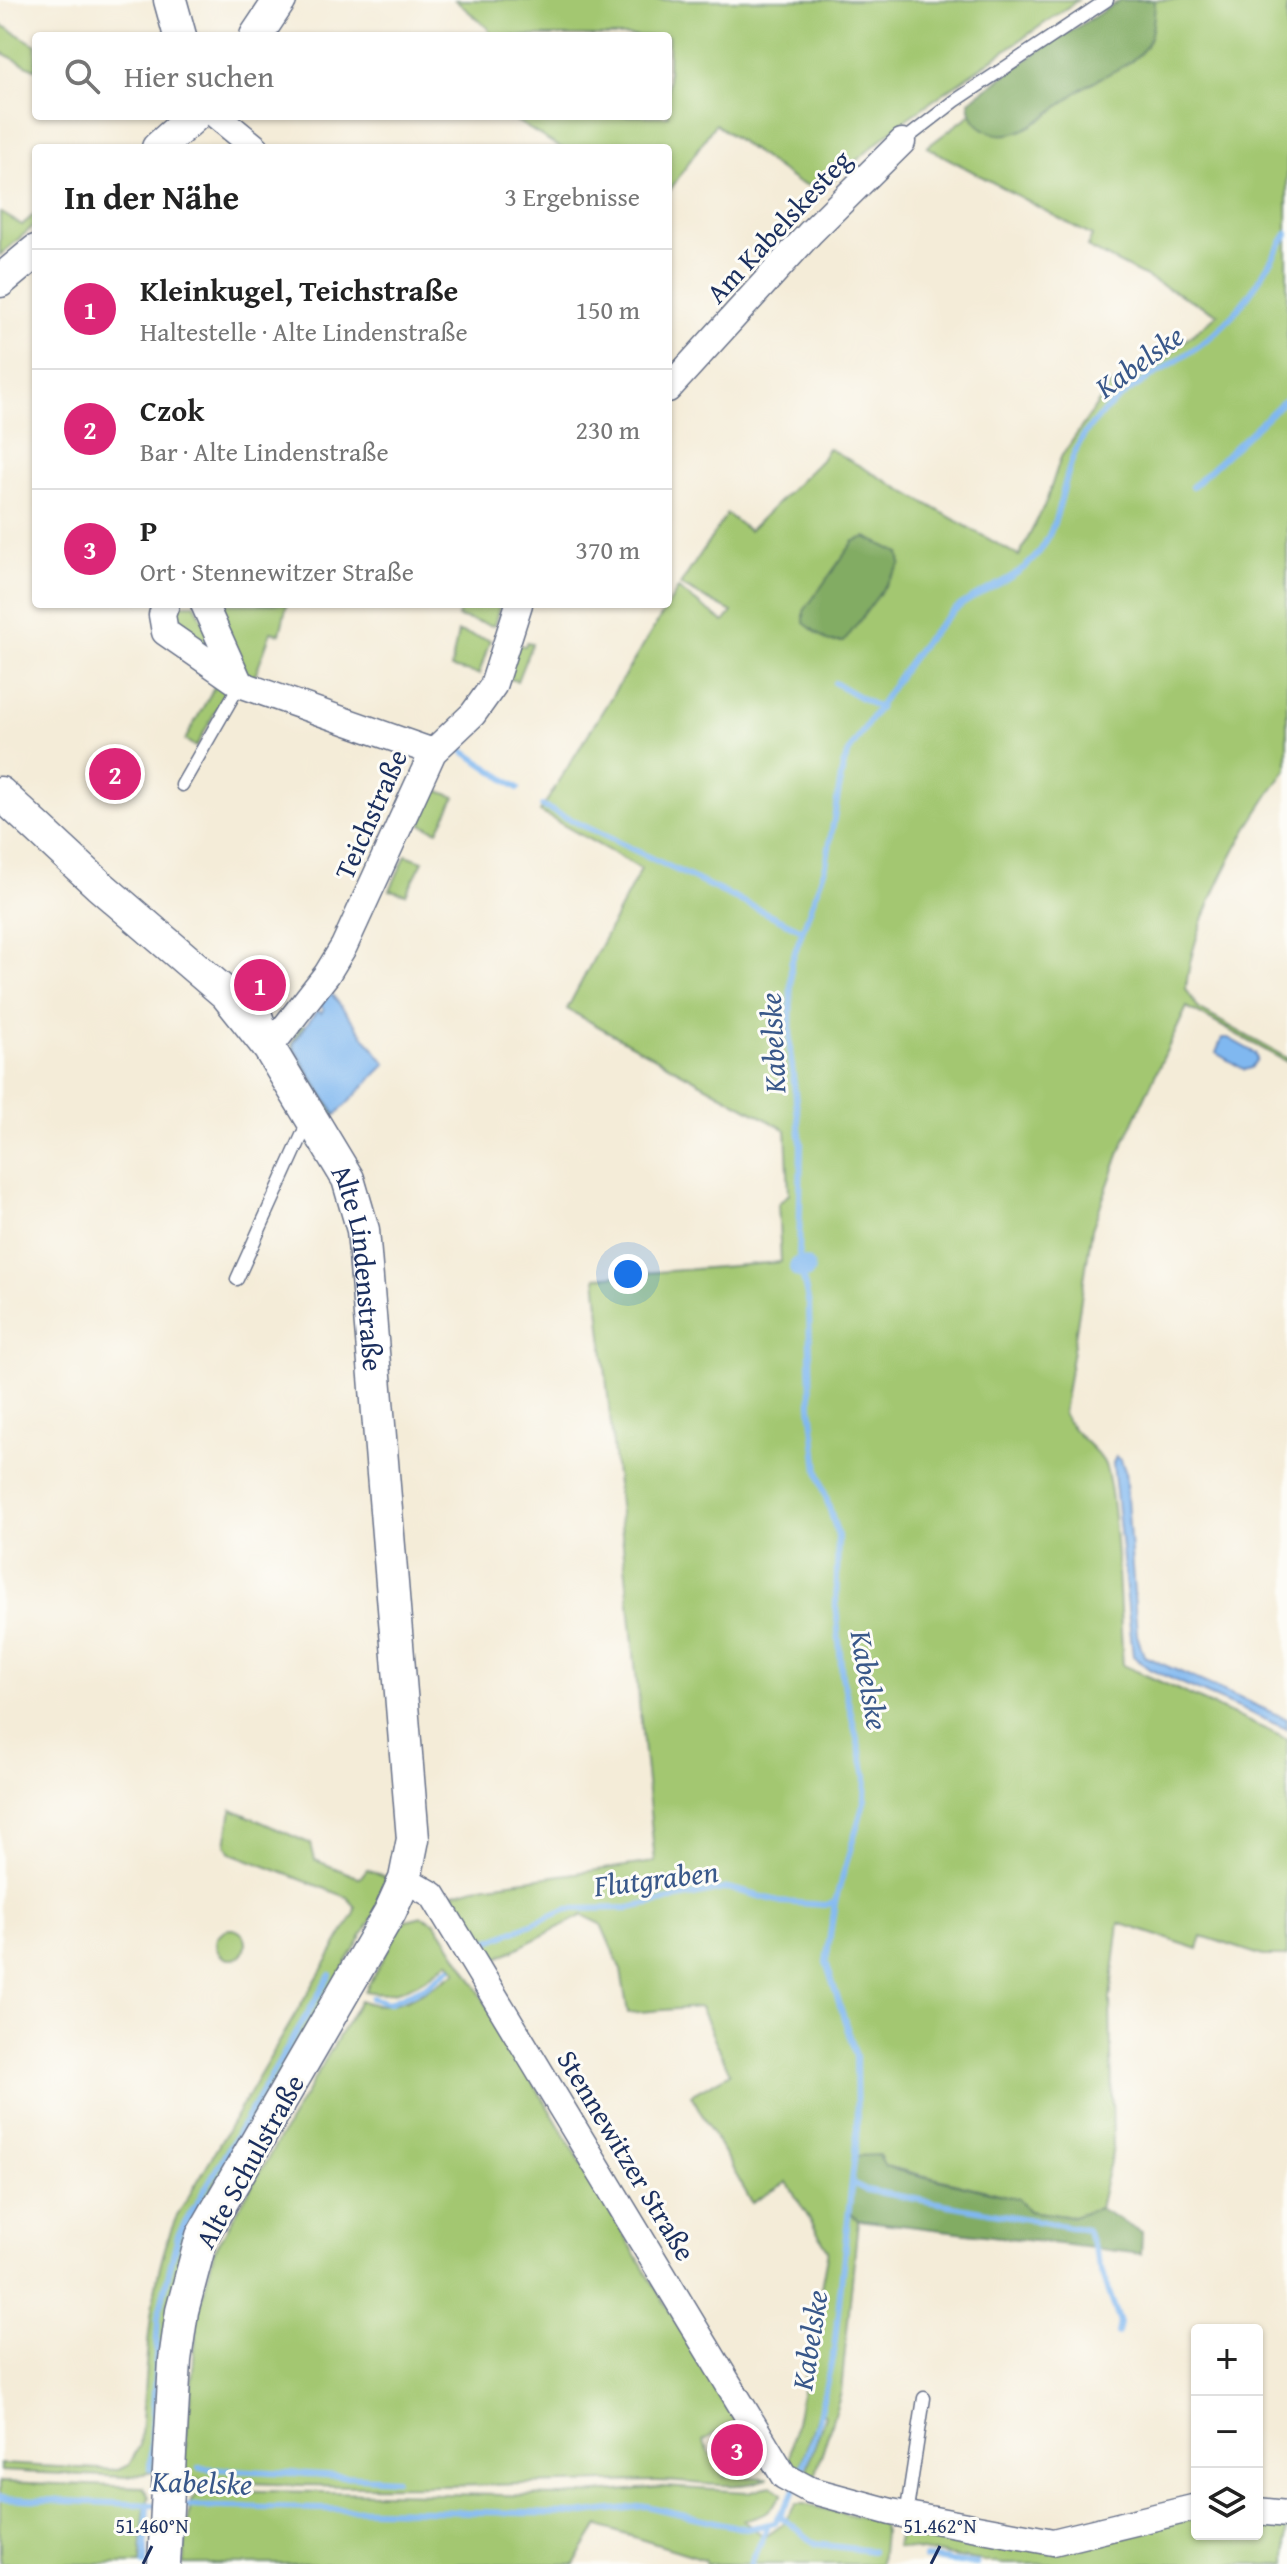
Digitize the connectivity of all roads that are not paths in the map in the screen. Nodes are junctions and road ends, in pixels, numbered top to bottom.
1 (170, 0) edge
2 (280, 0) edge
3 (1107, 0) edge
4 (179, 32) edge
5 (259, 32) edge
6 (190, 120) edge
7 (222, 120) edge
8 (902, 142) joint
9 (162, 144) edge
10 (251, 144) edge
11 (32, 254) edge
12 (0, 281) edge
13 (672, 385) edge
14 (165, 608) edge
15 (206, 608) edge
16 (518, 608) edge
17 (240, 684) junction
18 (433, 752) junction
19 (182, 785) dead end
20 (0, 793) edge
21 (269, 1048) junction
22 (311, 1117) junction
23 (237, 1279) dead end
24 (405, 1879) junction
25 (924, 2398) dead end
26 (1191, 2508) edge
27 (1263, 2512) edge
28 (1287, 2514) edge
29 (906, 2516) junction
30 (164, 2564) edge

1 - 4 street
2 - 5 street
3 - 8 lane
6 - 9 street
7 - 10 street
8 - 13 street, Am Kabelskesteg
11 - 12 street
14 - 17 street
15 - 17 street
16 - 18 street, Teichstraße
17 - 18 street
17 - 19 lane
18 - 21 street, Teichstraße
20 - 21 street, Alte Lindenstraße
21 - 22 street, Alte Lindenstraße
22 - 23 lane
22 - 24 street, Alte Lindenstraße
24 - 29 street, Stennewitzer Straße
24 - 30 street, Alte Schulstraße
25 - 29 lane
26 - 29 street
27 - 28 street

